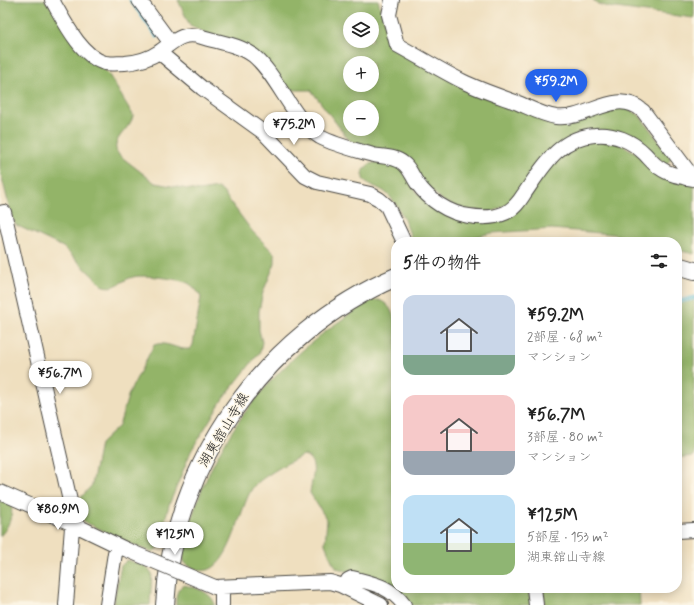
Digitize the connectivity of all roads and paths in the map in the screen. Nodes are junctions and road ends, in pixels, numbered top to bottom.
1 (52, 0) edge
2 (139, 0) edge
3 (392, 0) edge
4 (170, 42) junction
5 (159, 52) junction
6 (690, 178) edge
7 (0, 213) edge
8 (402, 237) edge
9 (682, 267) edge
10 (694, 271) edge
11 (391, 279) edge
12 (0, 492) edge
13 (73, 524) junction
14 (694, 530) edge
15 (682, 531) edge
16 (122, 548) junction
17 (219, 587) junction
18 (345, 587) junction
19 (391, 591) edge
20 (394, 593) edge
21 (535, 593) edge
22 (66, 605) edge
23 (107, 605) edge
24 (165, 605) edge
25 (222, 605) edge
26 (381, 605) edge
27 (404, 605) edge
28 (536, 605) edge

1 - 5 street
2 - 4 street
3 - 6 street
4 - 5 street
4 - 6 street
5 - 8 street
7 - 13 street
9 - 10 main road
11 - 24 main road, 湖東舘山寺線
12 - 13 street
13 - 16 street
13 - 22 street
14 - 15 street
16 - 17 street, bridge
16 - 23 street
17 - 18 street
17 - 25 street
18 - 19 street
18 - 26 street
20 - 27 street
21 - 28 street

